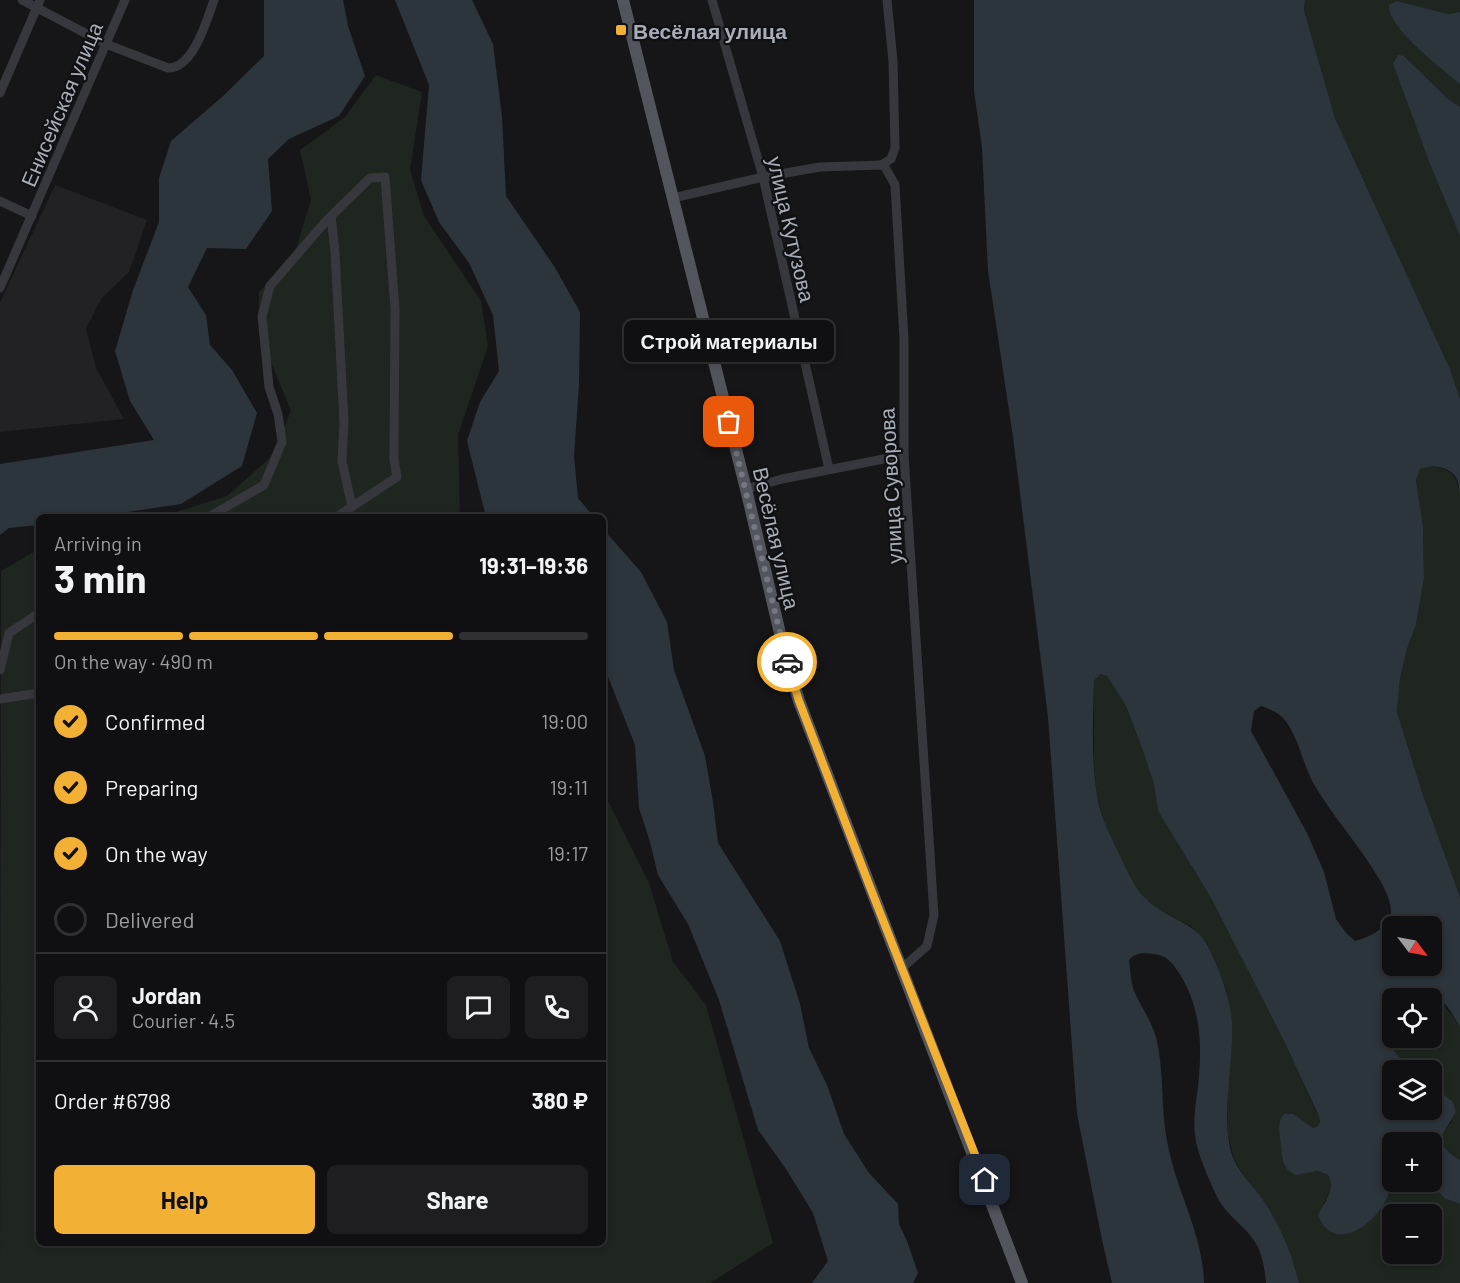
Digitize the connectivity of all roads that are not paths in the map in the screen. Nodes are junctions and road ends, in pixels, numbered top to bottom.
1 (22, 0) edge
2 (125, 0) edge
3 (214, 0) edge
4 (623, 0) edge
5 (712, 0) edge
6 (887, 0) edge
7 (38, 4) edge
8 (106, 44) junction
9 (0, 93) edge
10 (881, 165) junction
11 (763, 177) junction
12 (673, 198) junction
13 (0, 201) edge
14 (32, 216) junction
15 (331, 216) junction
16 (0, 288) edge
17 (904, 455) junction
18 (829, 469) junction
19 (746, 489) junction
20 (352, 507) junction
21 (214, 514) edge
22 (341, 514) edge
23 (36, 615) edge
24 (0, 670) edge
25 (36, 693) edge
26 (0, 699) edge
27 (901, 969) junction
28 (1022, 1283) edge

1 - 7 street
2 - 8 street, Енисейская улица
3 - 8 street
4 - 12 main road, Весёлая улица
5 - 11 street, улица Кутузова
6 - 10 street
7 - 8 street
7 - 9 street
8 - 14 street, Енисейская улица
10 - 11 street
10 - 17 street, улица Суворова
11 - 12 street
11 - 18 street, улица Кутузова
12 - 19 main road, Весёлая улица
13 - 14 street
14 - 16 street, Енисейская улица
15 - 20 street
15 - 20 street
15 - 21 street
17 - 18 street
17 - 27 street, улица Суворова
18 - 19 street
19 - 27 main road, Весёлая улица
20 - 22 street
23 - 24 street
25 - 26 street
27 - 28 main road, Весёлая улица

